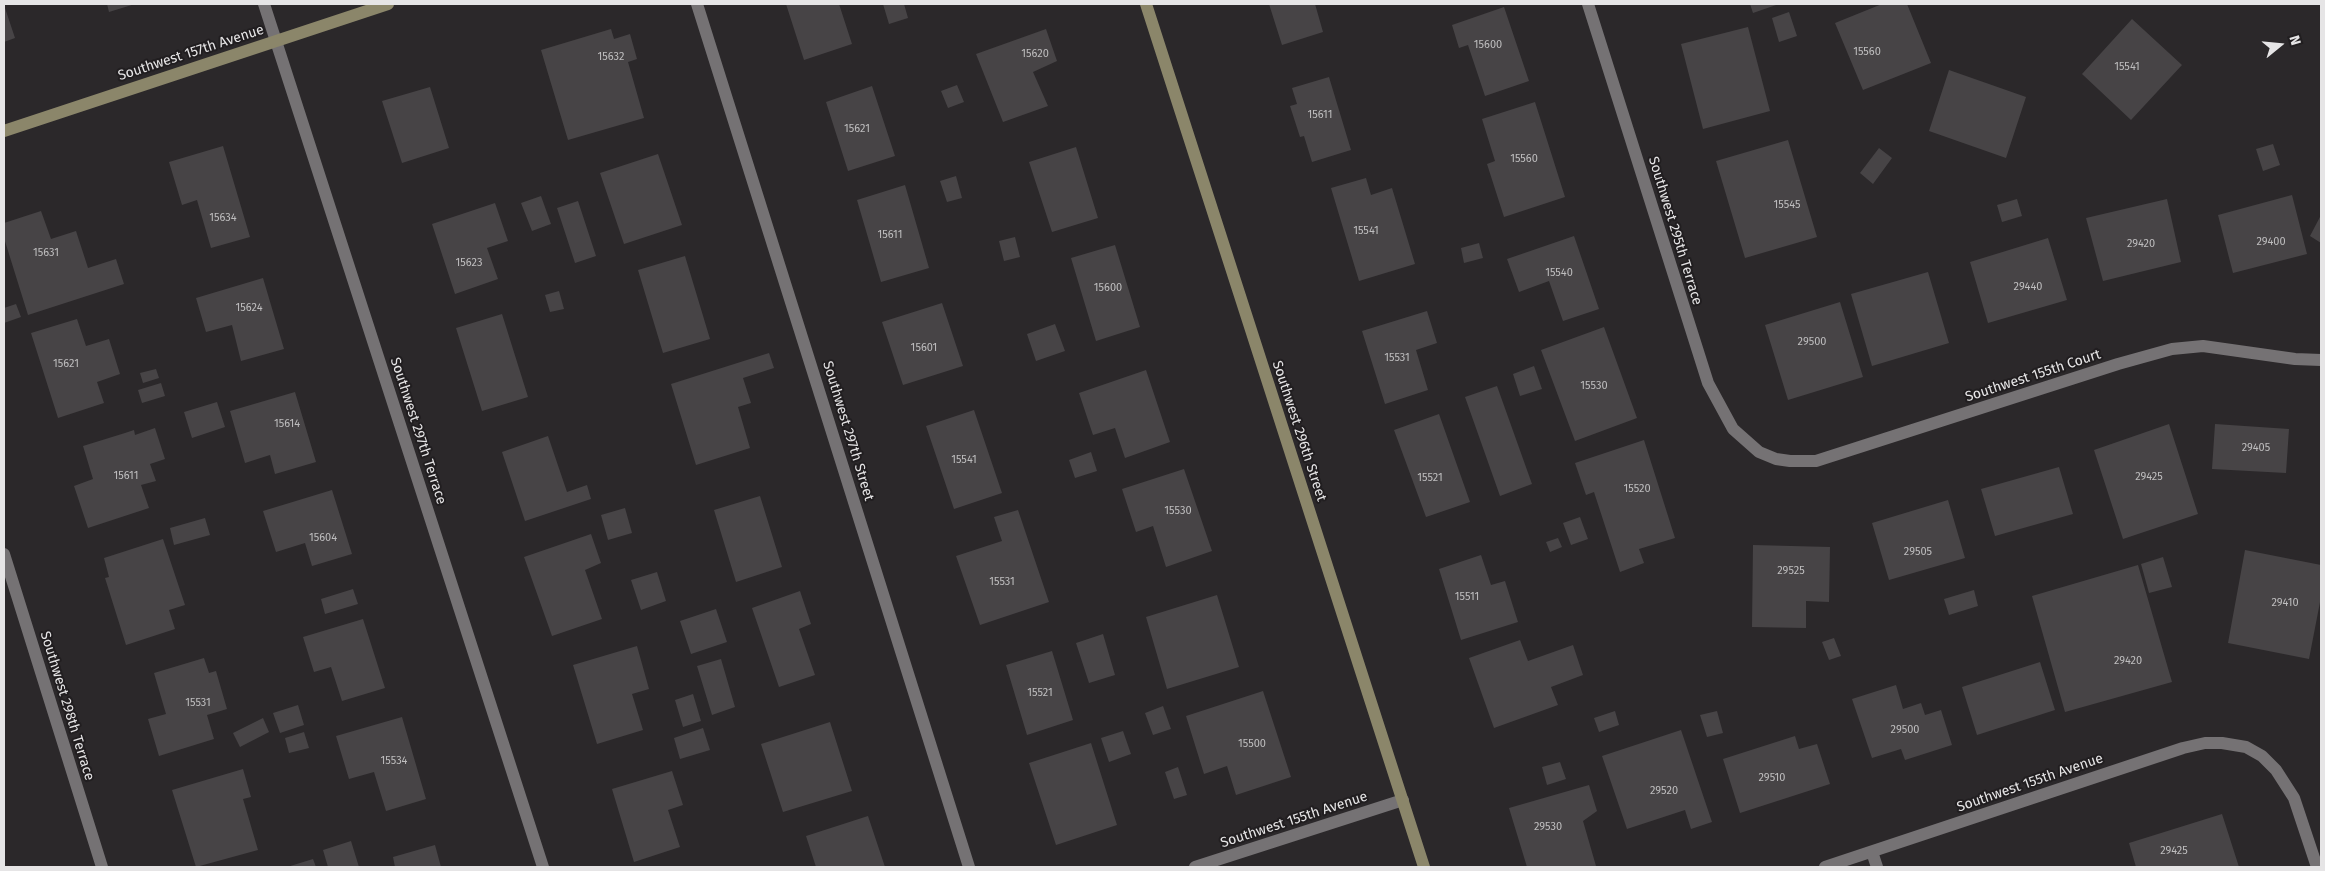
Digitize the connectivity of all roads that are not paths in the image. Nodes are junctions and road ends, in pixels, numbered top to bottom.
1 (264, 4) edge
2 (388, 4) edge
3 (698, 4) edge
4 (1146, 4) edge
5 (1588, 4) edge
6 (275, 40) junction
7 (4, 130) edge
8 (2321, 360) edge
9 (1759, 452) joint
10 (4, 554) edge
11 (1402, 800) junction
12 (1872, 852) junction
13 (102, 867) edge
14 (543, 867) edge
15 (970, 867) edge
16 (1195, 867) edge
17 (1424, 867) edge
18 (1825, 867) edge
19 (1877, 867) edge
20 (2317, 867) edge

1 - 6 street, Southwest 297th Terrace
2 - 6 street, Southwest 157th Avenue
3 - 15 street, Southwest 297th Street
4 - 11 street, Southwest 296th Street
5 - 9 street, Southwest 295th Terrace
6 - 7 street, Southwest 157th Avenue
6 - 14 street, Southwest 297th Terrace
8 - 9 street, Southwest 155th Court
10 - 13 street, Southwest 298th Terrace
11 - 16 street, Southwest 155th Avenue
11 - 17 street, Southwest 296th Street
12 - 18 street, Southwest 155th Avenue
12 - 19 street
12 - 20 street, Southwest 155th Avenue

